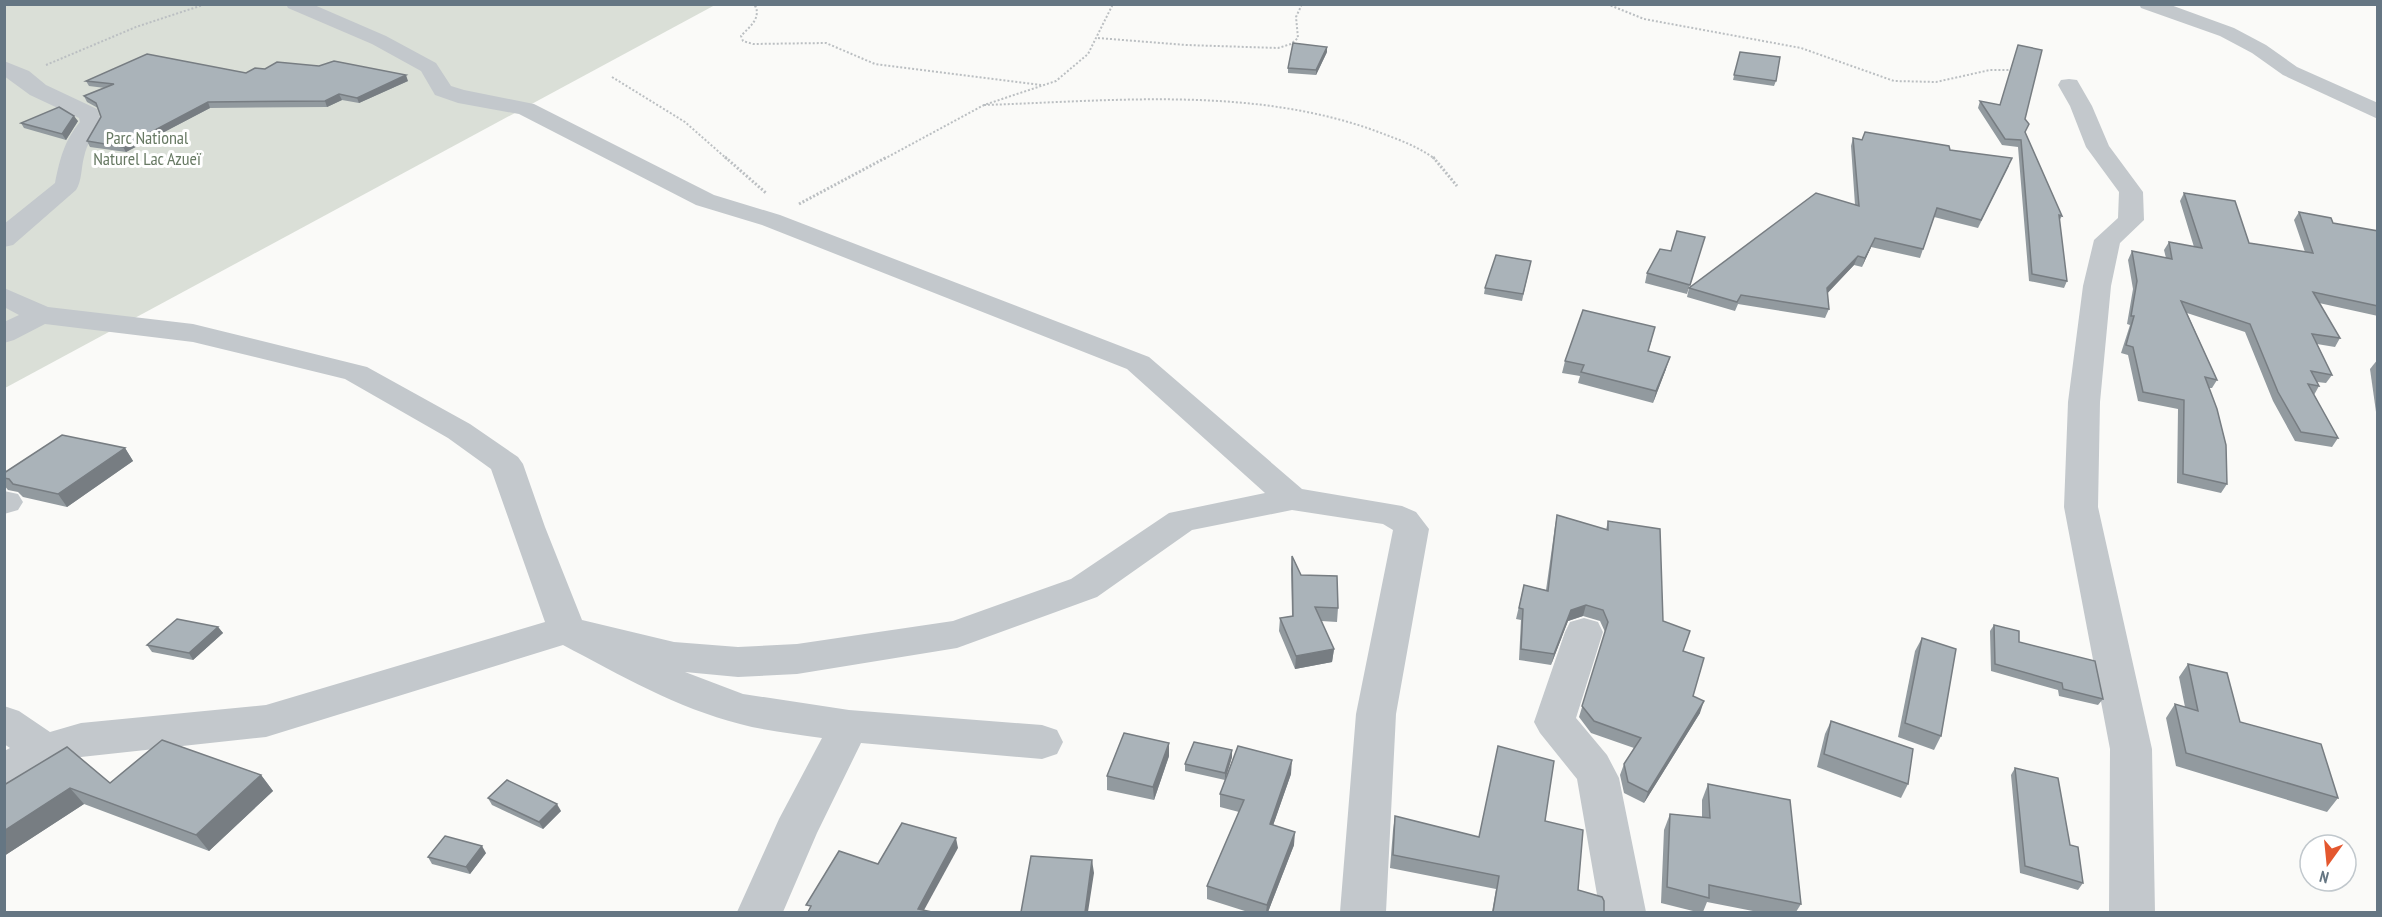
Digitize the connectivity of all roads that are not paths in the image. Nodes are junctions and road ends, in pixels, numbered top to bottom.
1 (295, 4) edge
2 (2148, 4) edge
3 (13, 72) edge
4 (2069, 85) dead end
5 (2378, 112) edge
6 (4, 239) edge
7 (4, 296) edge
8 (41, 315) junction
9 (4, 334) edge
10 (1292, 500) junction
11 (567, 630) junction
12 (1584, 632) dead end
13 (4, 722) edge
14 (849, 726) junction
15 (1042, 742) dead end
16 (44, 750) junction
17 (4, 772) edge
18 (760, 912) edge
19 (1363, 912) edge
20 (1623, 912) edge
21 (2132, 912) edge

1 - 10 street
2 - 5 street
3 - 6 street
4 - 21 street
7 - 8 street
8 - 9 street
8 - 11 street
10 - 11 street
10 - 19 street
11 - 14 street
11 - 16 street
12 - 20 street
13 - 16 street
14 - 15 street
14 - 18 street
16 - 17 street

